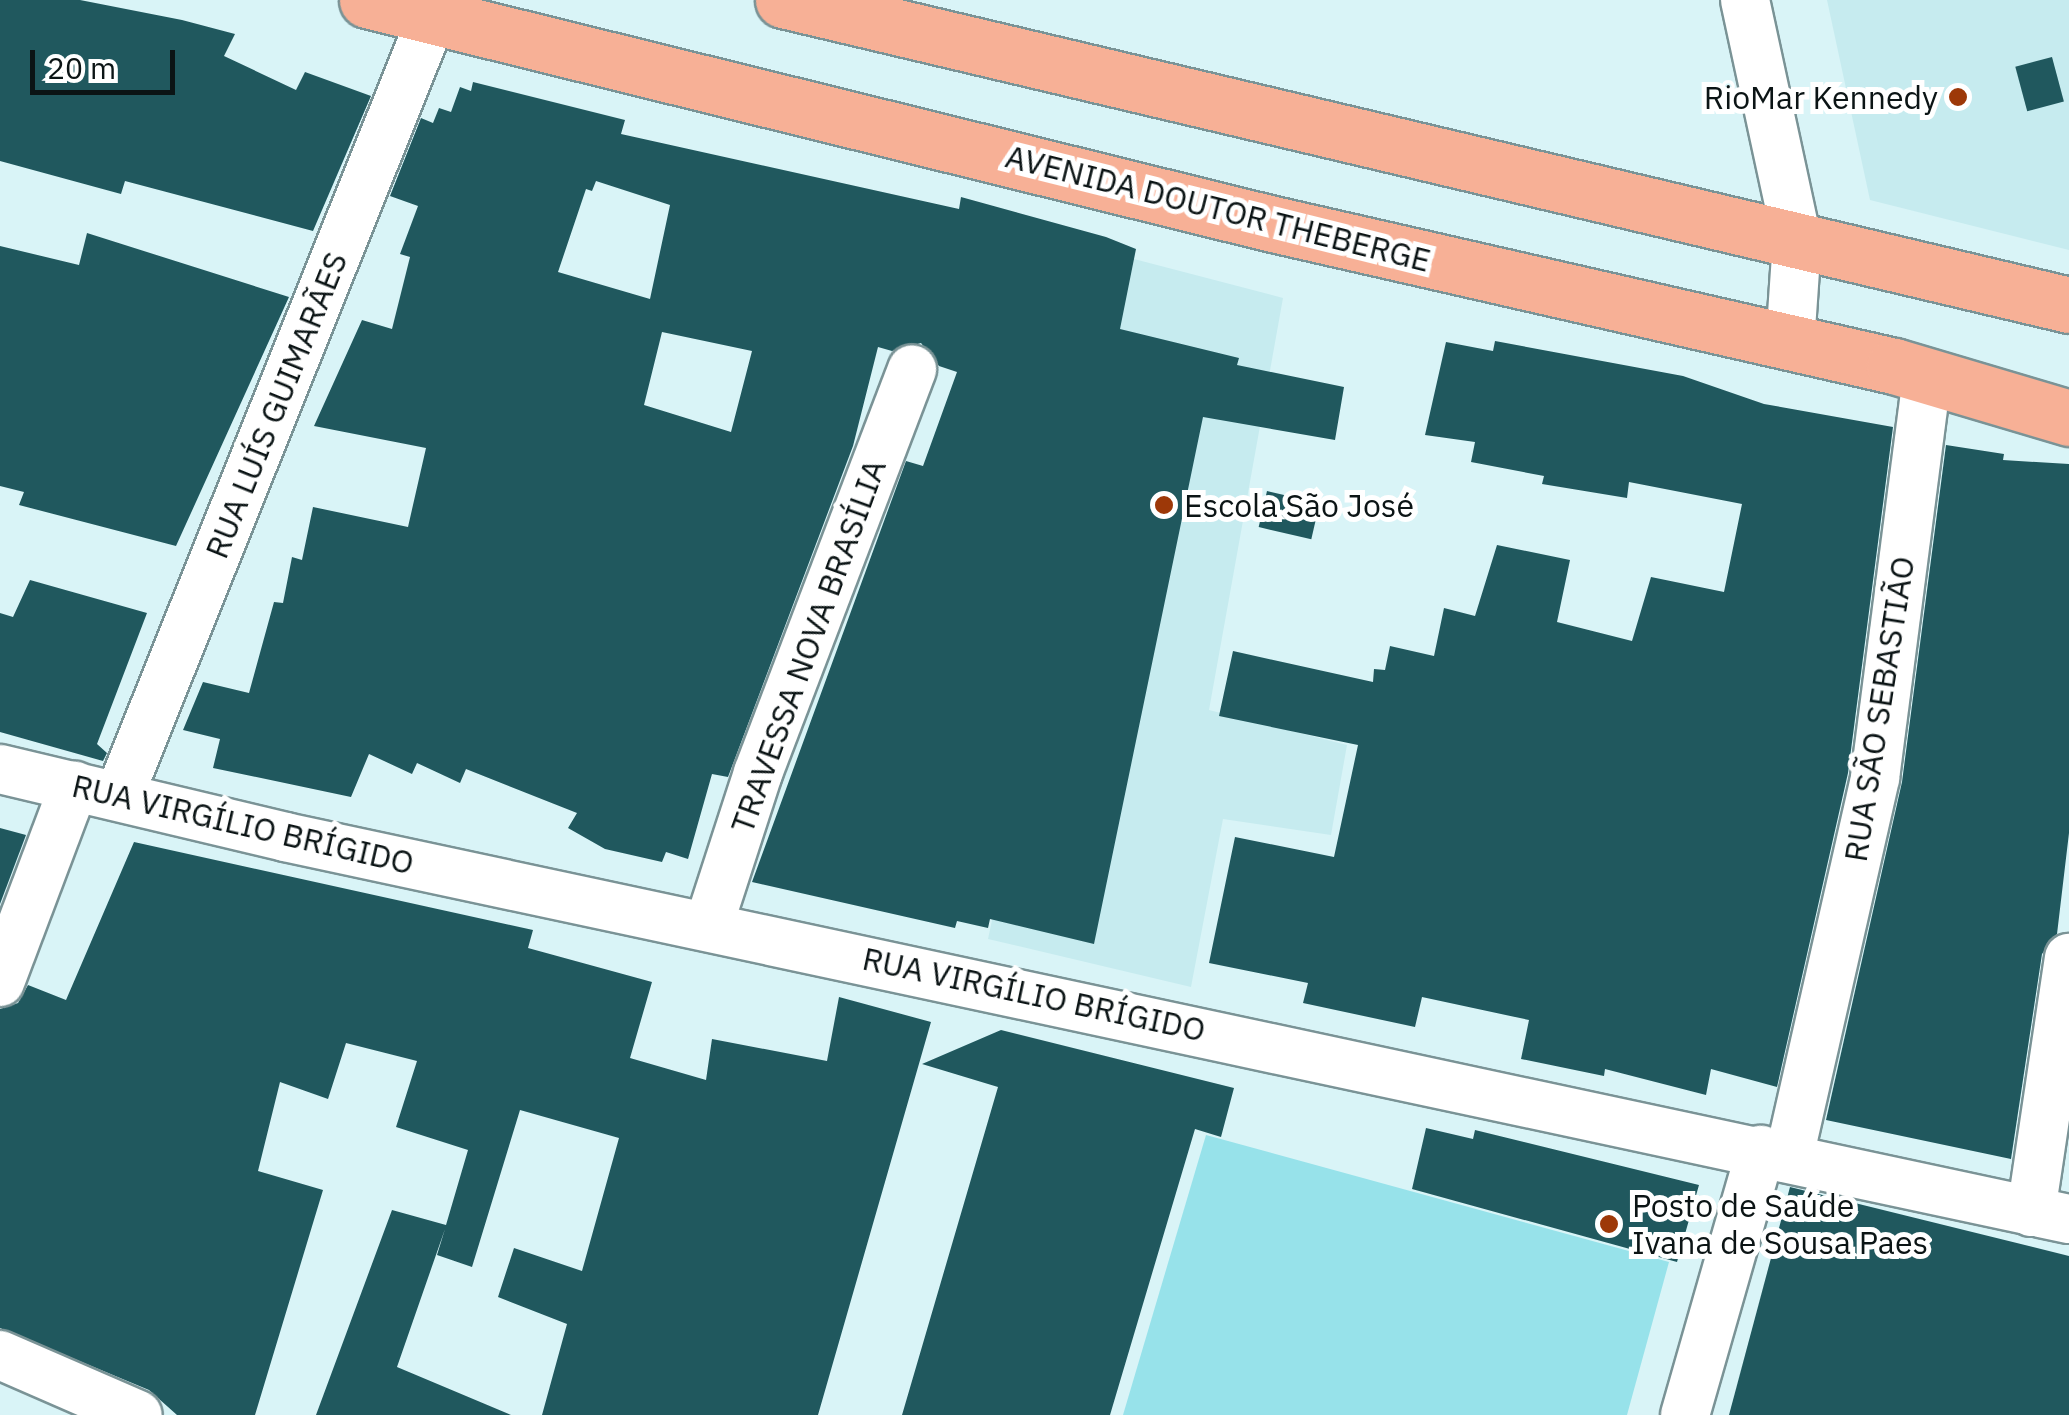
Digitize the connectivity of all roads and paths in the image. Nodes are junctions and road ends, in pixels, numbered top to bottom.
1 (783, 0) edge
2 (1745, 0) edge
3 (398, 5) edge
4 (1797, 241) junction
5 (2069, 305) edge
6 (1790, 343) junction
7 (912, 370) dead end
8 (1927, 375) junction
9 (2069, 418) edge
10 (0, 769) edge
11 (96, 791) junction
12 (709, 924) junction
13 (2069, 958) edge
14 (0, 982) edge
15 (1775, 1154) junction
16 (2050, 1216) edge
17 (0, 1355) edge
18 (138, 1415) edge
19 (1685, 1415) edge

1 - 4 main road
2 - 4 street
3 - 6 main road, AVENIDA DOUTOR THEBERGE
3 - 11 street, RUA LUÍS GUIMARÃES
4 - 5 main road
4 - 6 street
6 - 8 main road, AVENIDA DOUTOR THEBERGE
7 - 12 street, TRAVESSA NOVA BRASÍLIA
8 - 9 main road, AVENIDA DOUTOR THEBERGE
8 - 15 street, RUA SÃO SEBASTIÃO
10 - 11 street, RUA VIRGÍLIO BRÍGIDO
11 - 12 street, RUA VIRGÍLIO BRÍGIDO
11 - 14 street, RUA LUÍS GUIMARÃES
12 - 15 street, RUA VIRGÍLIO BRÍGIDO
13 - 16 street
15 - 16 street, RUA VIRGÍLIO BRÍGIDO
15 - 19 street, RUA SÃO SEBASTIÃO
17 - 18 street

